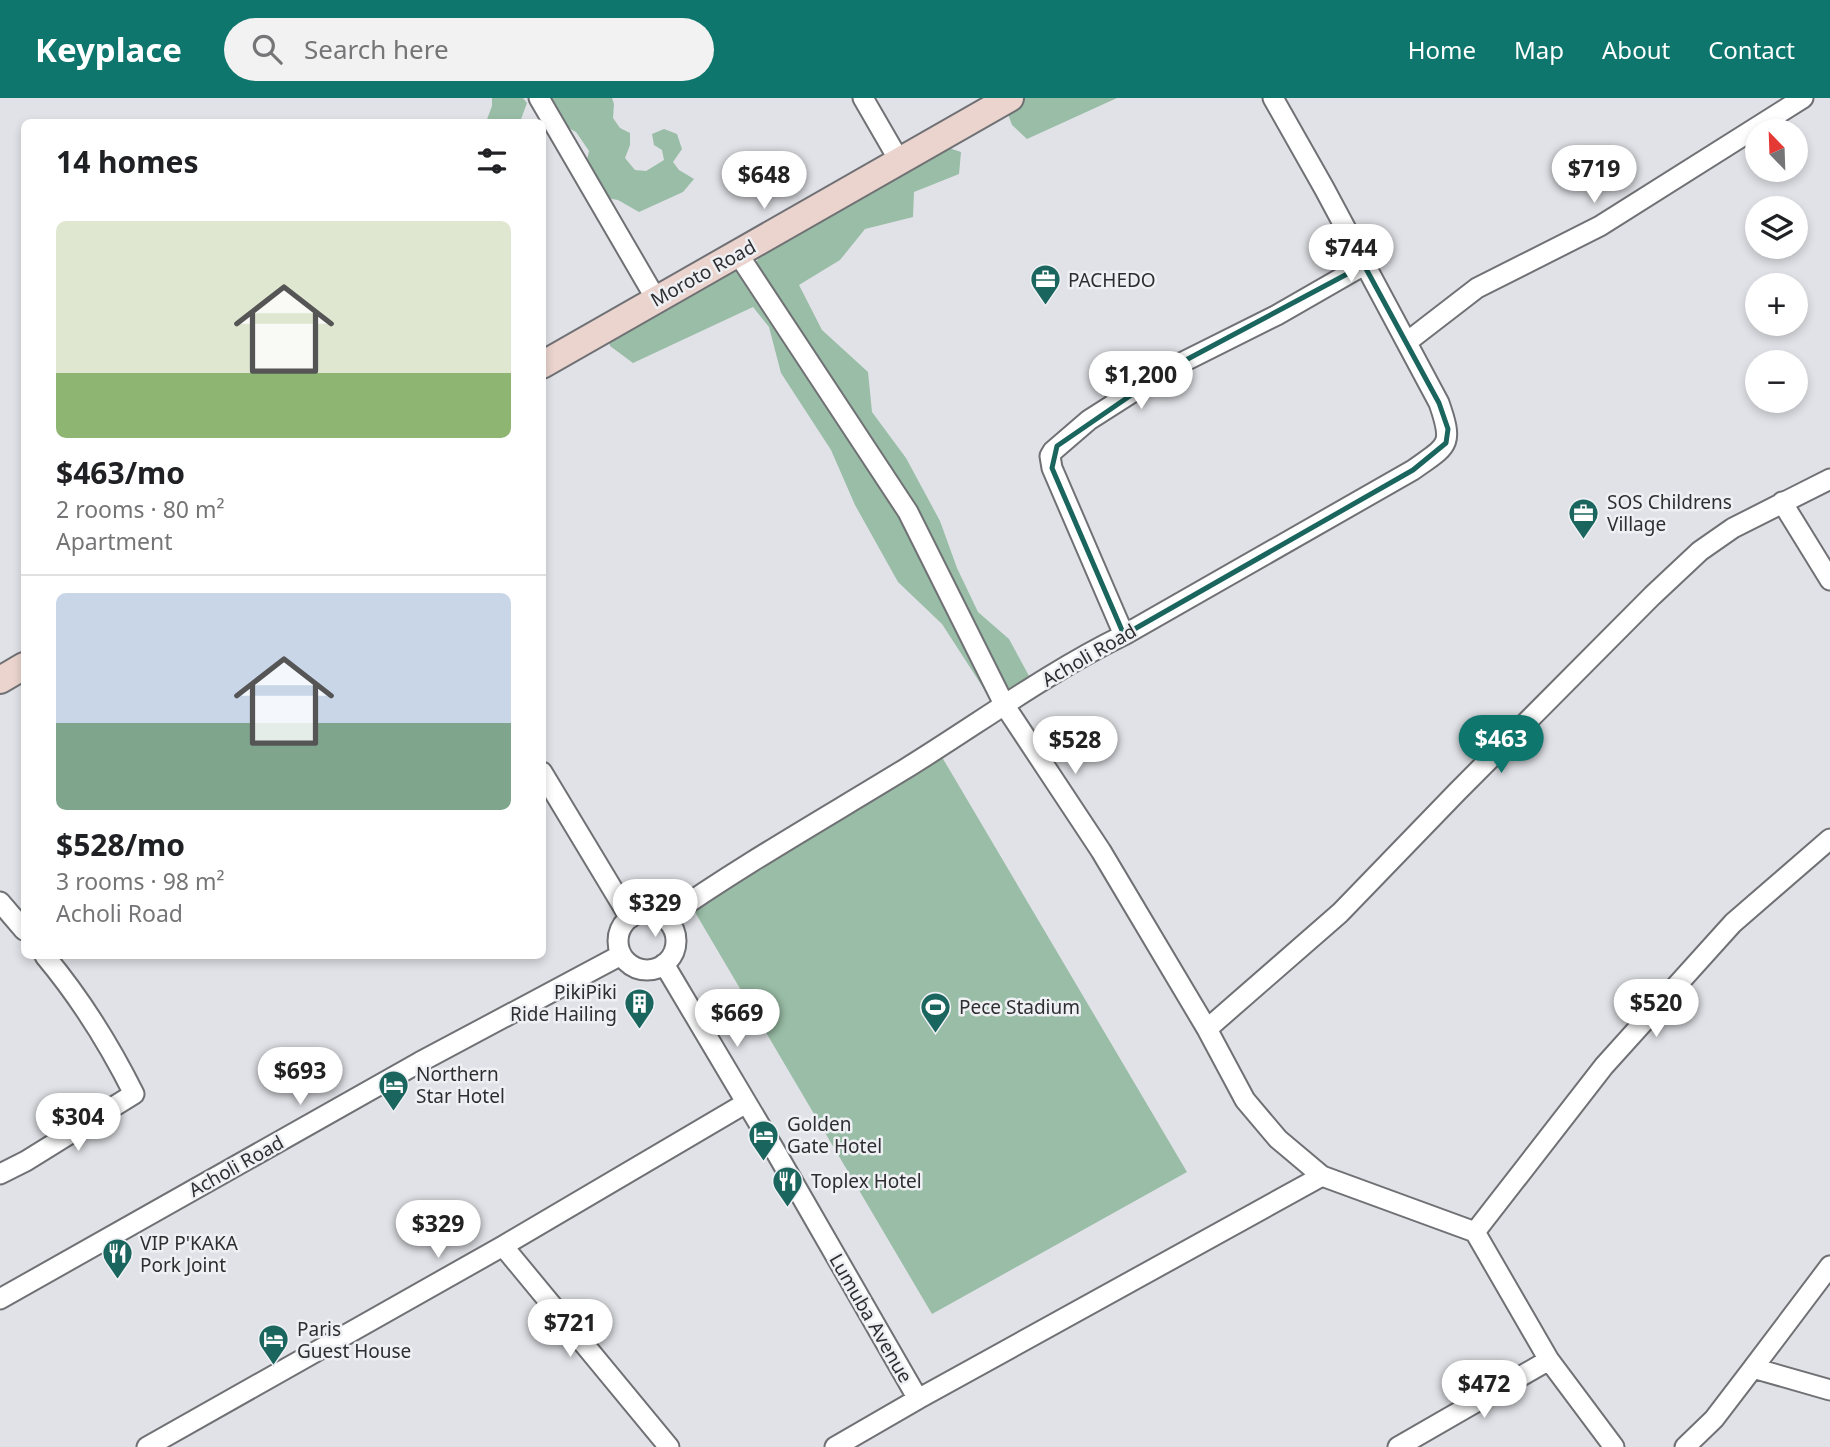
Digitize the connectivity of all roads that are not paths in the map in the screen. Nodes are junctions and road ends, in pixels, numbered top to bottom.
1 (538, 98) edge
2 (863, 98) edge
3 (1010, 98) edge
4 (1273, 98) edge
5 (1803, 98) edge
6 (900, 162) junction
7 (738, 254) junction
8 (1364, 265) junction
9 (656, 299) junction
10 (1407, 342) junction
11 (546, 363) edge
12 (1830, 479) edge
13 (1782, 502) junction
14 (1830, 580) edge
15 (1124, 635) junction
16 (21, 668) edge
17 (0, 680) edge
18 (1004, 706) junction
19 (546, 779) edge
20 (1830, 839) edge
21 (0, 902) edge
22 (630, 918) junction
23 (665, 919) junction
24 (21, 926) edge
25 (621, 955) junction
26 (47, 959) edge
27 (664, 964) junction
28 (1207, 1029) junction
29 (746, 1103) junction
30 (0, 1174) edge
31 (1322, 1176) junction
32 (1475, 1232) junction
33 (503, 1246) junction
34 (1830, 1266) edge
35 (0, 1299) edge
36 (1549, 1360) junction
37 (1753, 1368) junction
38 (1830, 1390) edge
39 (918, 1399) junction
40 (147, 1447) edge
41 (668, 1447) edge
42 (835, 1447) edge
43 (1398, 1447) edge
44 (1614, 1447) edge
45 (1685, 1447) edge

1 - 9 street
2 - 6 street
3 - 6 main road, Moroto Road
4 - 8 street, Acholi Road
5 - 10 street
6 - 7 main road, Moroto Road
7 - 9 main road, Moroto Road
7 - 18 street
8 - 10 street, Acholi Road
8 - 15 street
9 - 11 main road, Moroto Road
10 - 15 street, Acholi Road
12 - 13 street
13 - 14 street
13 - 28 street
15 - 18 street, Acholi Road
16 - 17 main road
18 - 23 street, Acholi Road
18 - 28 street
19 - 22 street
20 - 32 street
21 - 24 street
22 - 23 street
22 - 25 street
23 - 27 street
25 - 27 street
25 - 35 street, Acholi Road
26 - 30 street
27 - 29 street
28 - 31 street
29 - 33 street
29 - 39 street, Lumuba Avenue
31 - 32 street
31 - 39 street
32 - 36 street
33 - 40 street
33 - 41 street
34 - 37 street
36 - 43 street
36 - 44 street
37 - 38 street
37 - 45 street
39 - 42 street, Lumuba Avenue

